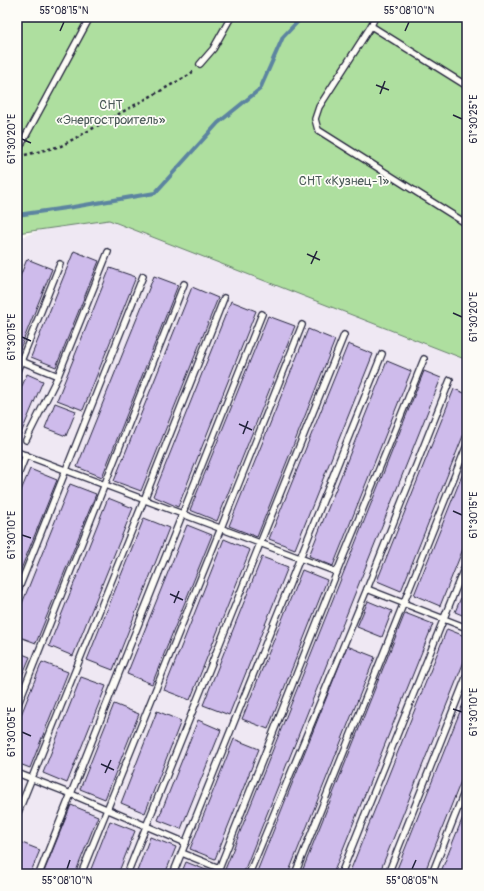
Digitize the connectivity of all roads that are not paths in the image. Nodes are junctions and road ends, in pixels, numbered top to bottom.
1 (90, 17) edge
2 (231, 17) edge
3 (375, 17) edge
4 (371, 26) junction
5 (200, 64) road end
6 (467, 86) edge
7 (17, 152) edge
8 (467, 224) edge
9 (108, 252) dead end
10 (60, 264) dead end
11 (143, 276) dead end
12 (184, 284) dead end
13 (224, 298) dead end
14 (262, 314) dead end
15 (302, 325) dead end
16 (344, 335) dead end
17 (382, 354) dead end
18 (424, 359) dead end
19 (21, 361) junction
20 (17, 371) edge
21 (58, 376) junction
22 (450, 380) dead end
23 (26, 440) dead end
24 (467, 445) edge
25 (17, 452) edge
26 (26, 455) junction
27 (66, 470) junction
28 (17, 478) edge
29 (105, 485) junction
30 (144, 500) junction
31 (183, 514) junction
32 (221, 528) junction
33 (260, 543) junction
34 (300, 558) junction
35 (467, 561) edge
36 (338, 572) junction
37 (367, 589) junction
38 (17, 593) edge
39 (403, 603) junction
40 (444, 619) junction
41 (467, 628) edge
42 (467, 675) edge
43 (18, 704) edge
44 (17, 773) edge
45 (32, 778) junction
46 (467, 786) edge
47 (71, 794) junction
48 (107, 810) junction
49 (17, 815) edge
50 (146, 826) junction
51 (186, 843) junction
52 (182, 853) junction
53 (219, 868) junction
54 (39, 874) edge
55 (81, 874) edge
56 (127, 874) edge
57 (173, 874) edge
58 (216, 874) edge
59 (249, 874) edge
60 (295, 874) edge
61 (341, 874) edge
62 (388, 874) edge
63 (432, 874) edge

1 - 7 lane
2 - 5 lane
3 - 4 lane
4 - 6 lane
4 - 8 lane
9 - 21 lane
10 - 19 lane
11 - 27 lane
12 - 29 lane
13 - 30 lane
14 - 31 lane
15 - 32 lane
16 - 33 lane
17 - 34 lane
18 - 36 lane
19 - 20 lane
19 - 21 lane
21 - 23 lane
22 - 37 lane
24 - 39 lane
25 - 26 lane
26 - 27 lane
26 - 28 lane
27 - 29 lane
27 - 38 lane
29 - 30 lane
29 - 43 lane
30 - 31 lane
30 - 45 lane
31 - 32 lane
31 - 47 lane
32 - 33 lane
32 - 48 lane
33 - 34 lane
33 - 50 lane
34 - 36 lane
34 - 51 lane
35 - 40 lane
36 - 53 lane
37 - 39 lane
37 - 59 lane
39 - 40 lane
39 - 60 lane
40 - 41 lane
40 - 61 lane
42 - 62 lane
44 - 45 lane
45 - 47 lane
45 - 49 lane
46 - 63 lane
47 - 48 lane
47 - 54 lane
48 - 50 lane
48 - 55 lane
50 - 51 lane
50 - 56 lane
51 - 52 lane
52 - 53 lane
52 - 57 lane
53 - 58 lane

